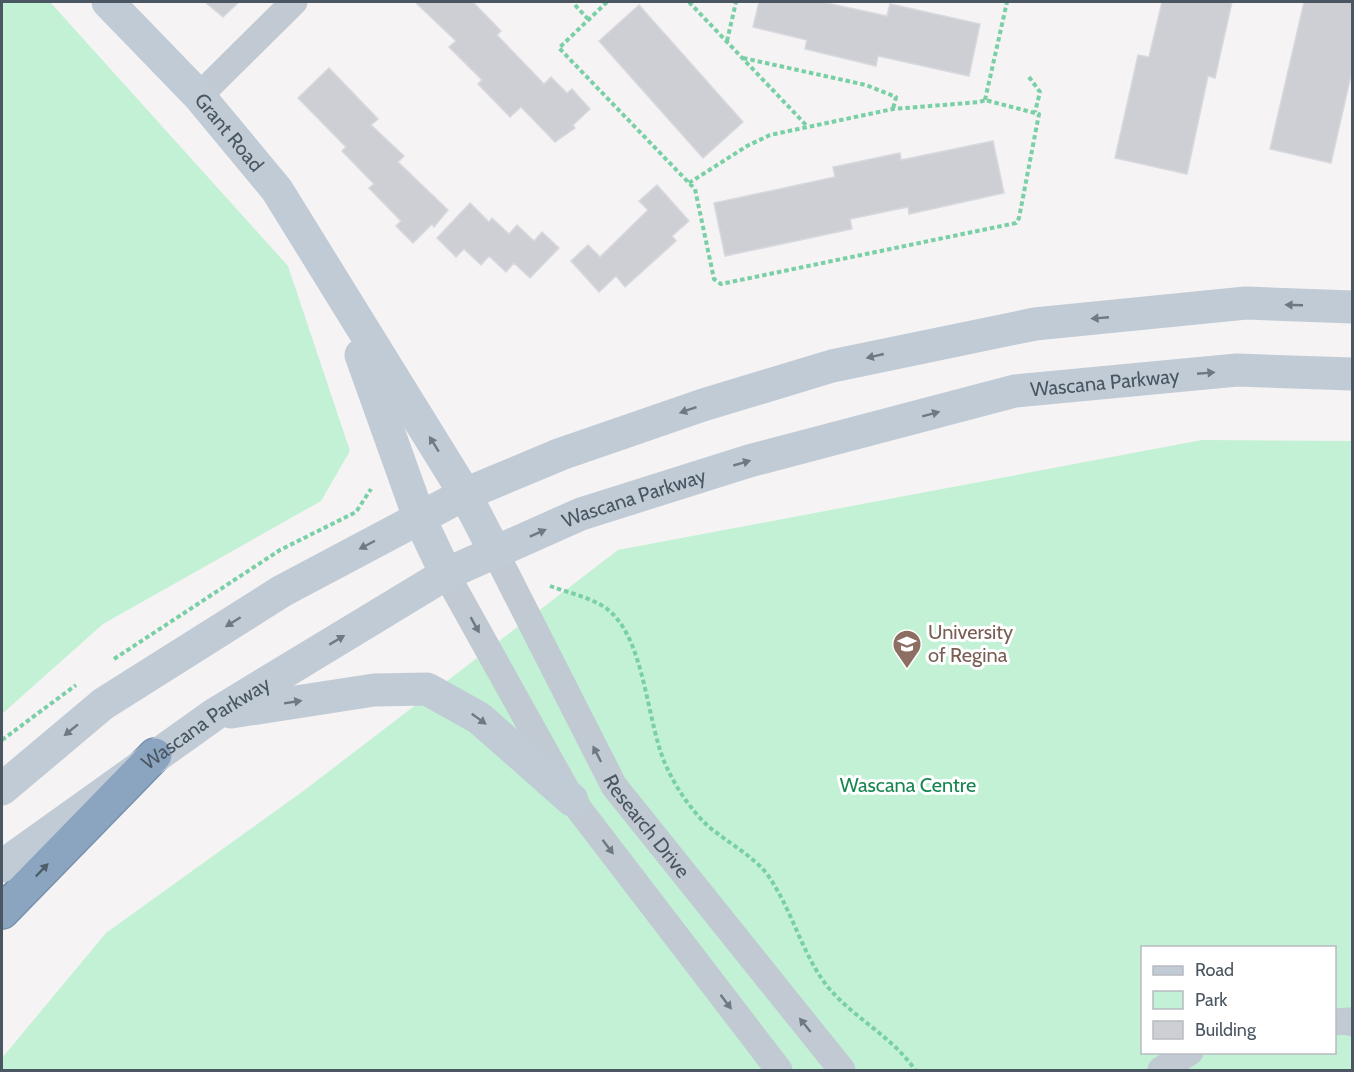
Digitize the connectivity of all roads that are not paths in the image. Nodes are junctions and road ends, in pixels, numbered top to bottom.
1 (108, 2) edge
2 (294, 2) edge
3 (199, 96) junction
4 (331, 280) junction
5 (1353, 307) edge
6 (1353, 374) edge
7 (465, 494) junction
8 (419, 517) junction
9 (495, 552) junction
10 (446, 574) junction
11 (215, 714) junction
12 (155, 755) junction
13 (2, 789) edge
14 (572, 800) junction
15 (2, 866) edge
16 (2, 912) edge
17 (1336, 1022) edge
18 (1353, 1023) edge
19 (1188, 1054) edge
20 (779, 1071) edge
21 (842, 1071) edge
22 (1161, 1071) edge

1 - 3 main road, Grant Road
2 - 3 street
3 - 4 main road, Grant Road
7 -> 4 main road, Grant Road
4 - 8 main road, Grant Road
5 -> 7 main road
9 -> 6 main road, Wascana Parkway
7 - 8 main road
7 - 9 main road, Grant Road
8 - 10 main road, Grant Road
8 -> 13 main road
9 - 10 main road, Wascana Parkway
21 -> 9 street, Research Drive
11 -> 10 main road, Wascana Parkway
10 -> 14 street
11 - 12 main road, Wascana Parkway
11 -> 14 main road
12 - 15 main road, Wascana Parkway
16 -> 12 highway
14 -> 20 street
17 - 18 street
19 - 22 street

